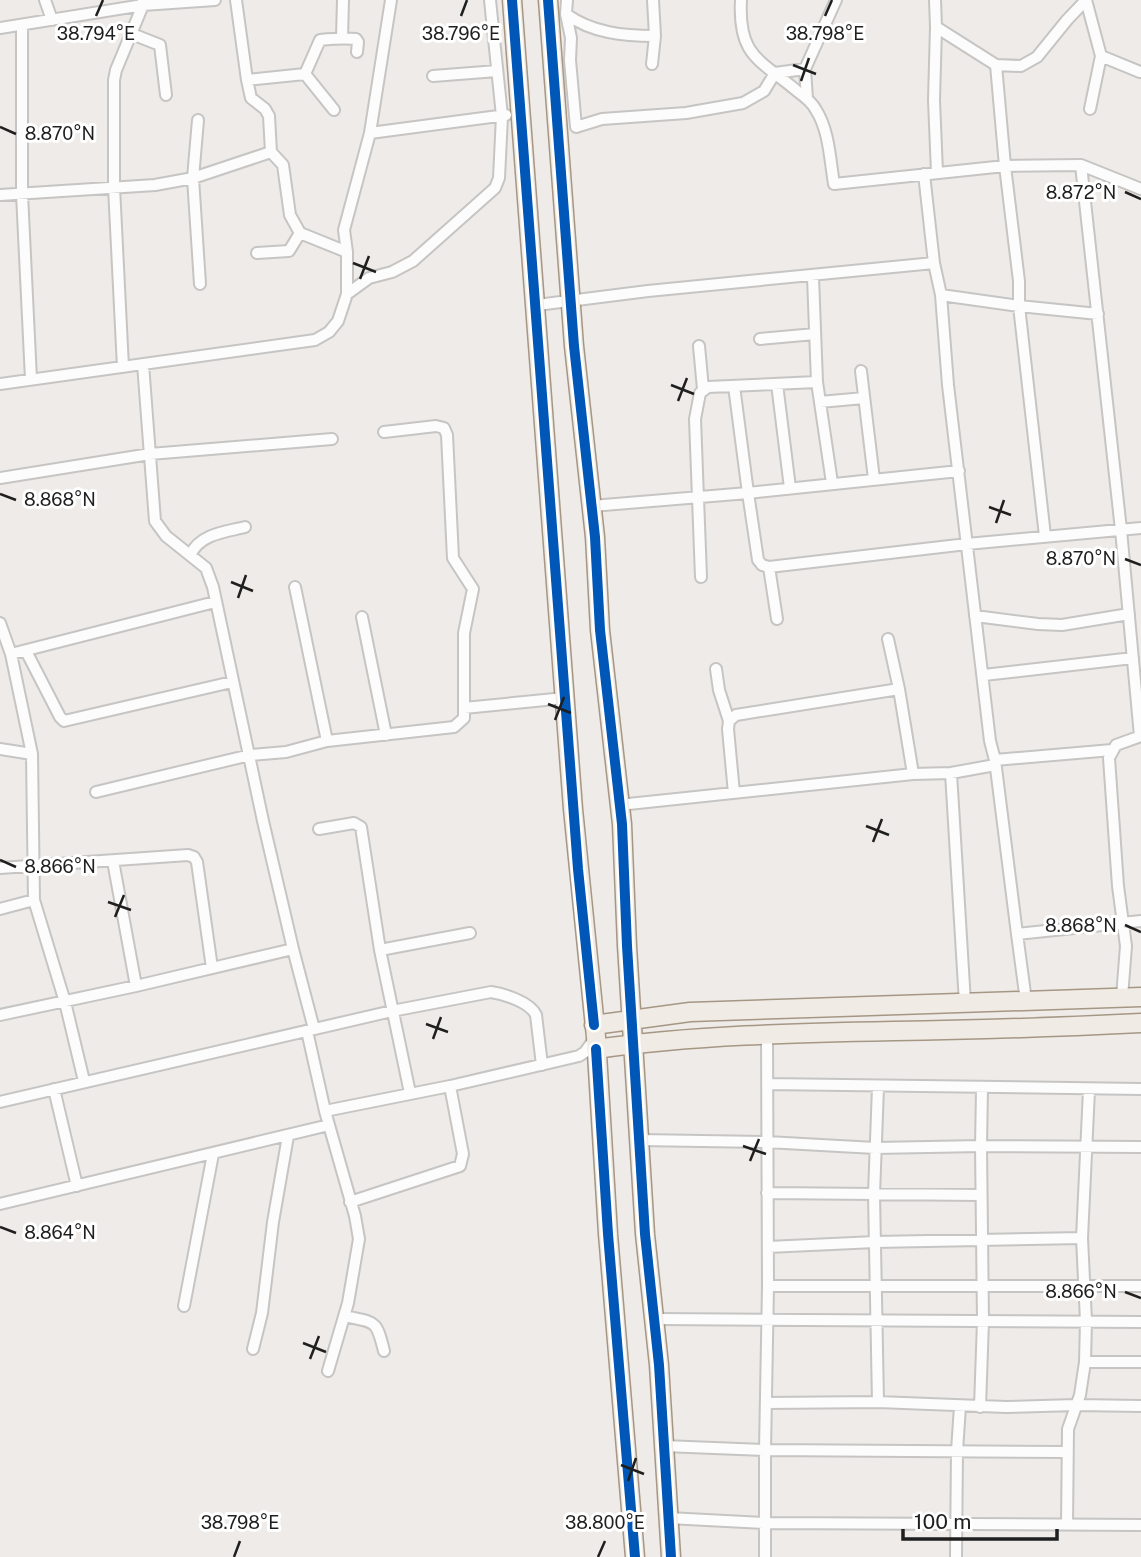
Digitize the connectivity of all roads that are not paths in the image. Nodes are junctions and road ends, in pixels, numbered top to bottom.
1 (45, 0) edge
2 (215, 0) edge
3 (236, 0) edge
4 (343, 0) edge
5 (391, 0) edge
6 (490, 0) edge
7 (512, 0) edge
8 (548, 0) edge
9 (567, 0) edge
10 (653, 0) edge
11 (741, 0) edge
12 (836, 0) edge
13 (935, 0) edge
14 (1086, 0) edge
15 (190, 1) edge
16 (143, 3) edge
17 (566, 14) junction
18 (52, 20) junction
19 (22, 25) junction
20 (936, 27) junction
21 (0, 28) edge
22 (132, 34) junction
23 (655, 36) junction
24 (342, 38) junction
25 (357, 52) dead end
26 (1101, 56) junction
27 (652, 64) dead end
28 (996, 65) junction
29 (805, 69) junction
30 (497, 71) junction
31 (1140, 72) edge
32 (775, 73) junction
33 (305, 74) junction
34 (433, 76) dead end
35 (247, 80) junction
36 (166, 95) dead end
37 (807, 99) junction
38 (1090, 109) dead end
39 (334, 110) dead end
40 (522, 112) junction
41 (502, 116) junction
42 (198, 120) dead end
43 (370, 132) junction
44 (271, 152) junction
45 (1081, 165) junction
46 (1005, 166) junction
47 (937, 173) junction
48 (924, 174) junction
49 (193, 178) junction
50 (114, 187) junction
51 (1141, 189) edge
52 (22, 194) junction
53 (0, 195) edge
54 (344, 230) junction
55 (300, 233) junction
56 (327, 243) junction
57 (347, 252) junction
58 (257, 253) dead end
59 (934, 264) junction
60 (813, 277) junction
61 (200, 285) dead end
62 (347, 294) junction
63 (941, 295) junction
64 (571, 301) junction
65 (537, 305) junction
66 (1019, 306) junction
67 (1098, 314) junction
68 (815, 334) junction
69 (760, 340) dead end
70 (699, 346) dead end
71 (143, 364) junction
72 (123, 366) junction
73 (861, 371) dead end
74 (31, 379) junction
75 (817, 382) junction
76 (0, 384) edge
77 (777, 384) junction
78 (734, 386) junction
79 (703, 389) junction
80 (864, 398) junction
81 (820, 402) junction
82 (384, 432) dead end
83 (332, 439) dead end
84 (150, 454) junction
85 (959, 471) junction
86 (0, 478) edge
87 (874, 479) junction
88 (832, 483) junction
89 (790, 488) junction
90 (748, 493) junction
91 (699, 497) junction
92 (592, 506) junction
93 (245, 527) dead end
94 (1141, 528) edge
95 (1121, 530) junction
96 (1045, 536) junction
97 (967, 544) junction
98 (191, 554) junction
99 (769, 567) junction
100 (701, 577) dead end
101 (295, 587) dead end
102 (215, 602) junction
103 (1129, 614) junction
104 (975, 616) junction
105 (362, 617) dead end
106 (776, 619) dead end
107 (0, 623) edge
108 (888, 639) dead end
109 (26, 651) junction
110 (11, 654) junction
111 (1133, 658) junction
112 (716, 669) dead end
113 (984, 675) junction
114 (232, 682) junction
115 (899, 689) junction
116 (565, 698) junction
117 (464, 708) junction
118 (729, 721) junction
119 (386, 735) junction
120 (1140, 736) edge
121 (327, 741) junction
122 (0, 749) edge
123 (1112, 750) junction
124 (32, 754) junction
125 (250, 755) junction
126 (995, 763) junction
127 (951, 773) junction
128 (913, 774) junction
129 (96, 792) dead end
130 (734, 793) junction
131 (619, 805) junction
132 (319, 829) dead end
133 (113, 861) junction
134 (34, 866) junction
135 (0, 868) edge
136 (34, 900) junction
137 (0, 909) edge
138 (1141, 921) edge
139 (1123, 922) junction
140 (470, 933) dead end
141 (1017, 934) junction
142 (293, 949) junction
143 (380, 950) junction
144 (212, 968) junction
145 (136, 986) junction
146 (1141, 997) edge
147 (1122, 998) junction
148 (1026, 1001) junction
149 (65, 1002) junction
150 (965, 1003) junction
151 (391, 1011) junction
152 (0, 1015) edge
153 (631, 1021) junction
154 (1141, 1023) edge
155 (310, 1030) junction
156 (766, 1035) junction
157 (596, 1037) junction
158 (633, 1044) junction
159 (542, 1065) junction
160 (84, 1081) junction
161 (767, 1084) junction
162 (450, 1086) junction
163 (878, 1087) junction
164 (54, 1089) junction
165 (982, 1089) junction
166 (1141, 1089) edge
167 (1089, 1090) junction
168 (410, 1093) junction
169 (0, 1102) edge
170 (325, 1111) junction
171 (330, 1125) junction
172 (288, 1136) junction
173 (639, 1140) junction
174 (767, 1142) junction
175 (981, 1146) junction
176 (1087, 1146) junction
177 (1141, 1147) edge
178 (875, 1148) junction
179 (213, 1154) junction
180 (77, 1186) junction
181 (767, 1193) junction
182 (874, 1194) junction
183 (981, 1195) junction
184 (350, 1202) junction
185 (0, 1204) edge
186 (1082, 1238) junction
187 (981, 1241) junction
188 (875, 1242) junction
189 (768, 1247) junction
190 (877, 1285) junction
191 (1084, 1285) junction
192 (768, 1286) junction
193 (983, 1286) junction
194 (1141, 1286) edge
195 (184, 1306) dead end
196 (345, 1316) junction
197 (766, 1318) junction
198 (655, 1319) junction
199 (877, 1319) junction
200 (983, 1321) junction
201 (1086, 1321) junction
202 (1141, 1322) edge
203 (253, 1349) dead end
204 (384, 1351) dead end
205 (1085, 1362) junction
206 (1141, 1362) edge
207 (328, 1371) dead end
208 (878, 1402) junction
209 (766, 1403) junction
210 (1076, 1405) junction
211 (960, 1406) junction
212 (1141, 1406) edge
213 (981, 1407) junction
214 (664, 1446) junction
215 (765, 1450) junction
216 (957, 1451) junction
217 (1068, 1452) junction
218 (668, 1518) junction
219 (765, 1523) junction
220 (956, 1524) junction
221 (1067, 1525) junction
222 (1141, 1525) edge
223 (635, 1557) edge
224 (671, 1557) edge
225 (765, 1557) edge
226 (956, 1557) edge

1 - 18 street
2 - 15 street
3 - 35 street
4 - 24 street
5 - 43 street
6 - 30 street
7 - 40 main road
8 - 64 main road
9 - 17 street
10 - 23 street
11 - 32 street
12 - 29 street
13 - 20 street
14 - 26 street
14 - 28 street
15 - 16 street
16 - 18 street
16 - 22 street
17 - 23 street
17 - 32 street
18 - 19 street
19 - 21 street
19 - 52 street
20 - 28 street
20 - 47 street
22 - 36 street
22 - 50 street
23 - 27 street
24 - 25 street
24 - 33 street
26 - 31 street
26 - 38 street
28 - 46 street
29 - 32 street
29 - 37 street
30 - 34 street
30 - 41 street
32 - 37 street
33 - 35 street
33 - 39 street
35 - 44 street
37 - 48 street
40 - 41 street
40 - 65 main road
41 - 43 street
41 - 62 street
42 - 49 street
43 - 54 street
44 - 49 street
44 - 55 street
45 - 46 street
45 - 51 street
45 - 67 street
46 - 47 street
46 - 66 street
47 - 48 street
48 - 59 street
49 - 50 street
49 - 61 street
50 - 52 street
50 - 72 street
52 - 53 street
52 - 74 street
54 - 56 street
54 - 57 street
55 - 56 street
55 - 58 street
56 - 57 street
57 - 62 street
59 - 60 street
59 - 63 street
60 - 64 street
60 - 68 street
62 - 71 street
63 - 66 street
63 - 85 street
64 - 65 street
64 - 92 main road
65 - 116 main road
66 - 67 street
66 - 96 street
67 - 95 street
68 - 69 street
68 - 75 street
70 - 79 street
71 - 72 street
71 - 84 street
72 - 74 street
73 - 80 street
74 - 76 street
75 - 77 street
75 - 81 street
77 - 78 street
77 - 89 street
78 - 79 street
78 - 90 street
79 - 91 street
80 - 81 street
80 - 87 street
81 - 88 street
82 - 117 street
83 - 84 street
84 - 86 street
84 - 98 street
85 - 87 street
85 - 97 street
87 - 88 street
88 - 89 street
89 - 90 street
90 - 91 street
90 - 99 street
91 - 92 street
91 - 100 street
92 - 131 main road
93 - 98 street
94 - 95 street
95 - 96 street
95 - 103 street
96 - 97 street
97 - 99 street
97 - 104 street
98 - 102 street
99 - 106 street
101 - 121 street
102 - 109 street
102 - 114 street
103 - 104 street
103 - 111 street
104 - 113 street
105 - 119 street
107 - 110 street
108 - 115 street
109 - 110 street
109 - 114 street
110 - 124 street
111 - 113 street
111 - 120 street
112 - 118 street
113 - 126 street
114 - 125 street
115 - 118 street
115 - 128 street
116 - 117 street
116 - 157 main road
117 - 119 street
118 - 130 street
119 - 121 street
120 - 123 street
121 - 125 street
122 - 124 street
123 - 126 street
123 - 139 street
124 - 134 street
125 - 129 street
125 - 142 street
126 - 127 street
126 - 141 street
127 - 128 street
127 - 150 street
128 - 130 street
130 - 131 street
131 - 153 main road
132 - 143 street
133 - 134 street
133 - 144 street
133 - 145 street
134 - 135 street
134 - 136 street
136 - 137 street
136 - 149 street
138 - 139 street
139 - 141 street
139 - 147 street
140 - 143 street
141 - 148 street
142 - 144 street
142 - 155 street
143 - 151 street
144 - 145 street
145 - 149 street
146 - 147 main road
147 - 148 main road
148 - 150 main road
149 - 152 street
149 - 160 street
150 - 153 main road
151 - 155 street
151 - 159 street
151 - 168 street
153 - 157 main road
153 - 158 main road
154 - 156 main road
155 - 160 street
155 - 170 street
156 - 158 main road
156 - 161 street
157 - 158 main road
157 - 159 street
157 - 223 main road
158 - 173 main road
159 - 162 street
160 - 164 street
161 - 163 street
161 - 174 street
162 - 168 street
162 - 184 street
163 - 165 street
163 - 178 street
164 - 169 street
164 - 180 street
165 - 167 street
165 - 175 street
166 - 167 street
167 - 176 street
168 - 170 street
170 - 171 street
171 - 172 street
171 - 184 street
172 - 179 street
172 - 203 street
173 - 174 street
173 - 198 main road
174 - 178 street
174 - 181 street
175 - 176 street
175 - 178 street
175 - 183 street
176 - 177 street
176 - 186 street
178 - 182 street
179 - 180 street
179 - 195 street
180 - 185 street
181 - 182 street
181 - 189 street
182 - 183 street
182 - 188 street
183 - 187 street
184 - 196 street
186 - 187 street
186 - 191 street
187 - 188 street
187 - 193 street
188 - 189 street
188 - 190 street
189 - 192 street
190 - 192 street
190 - 193 street
190 - 199 street
191 - 193 street
191 - 194 street
191 - 201 street
192 - 197 street
193 - 200 street
196 - 204 street
196 - 207 street
197 - 198 street
197 - 199 street
197 - 209 street
198 - 214 main road
199 - 200 street
199 - 208 street
200 - 201 street
200 - 213 street
201 - 202 street
201 - 205 street
205 - 206 street
205 - 210 street
208 - 209 street
208 - 211 street
209 - 215 street
210 - 212 street
210 - 213 street
210 - 217 street
211 - 213 street
211 - 216 street
214 - 215 street
214 - 218 main road
215 - 216 street
215 - 219 street
216 - 217 street
216 - 220 street
217 - 221 street
218 - 219 street
218 - 224 main road
219 - 220 street
219 - 225 street
220 - 221 street
220 - 226 street
221 - 222 street

